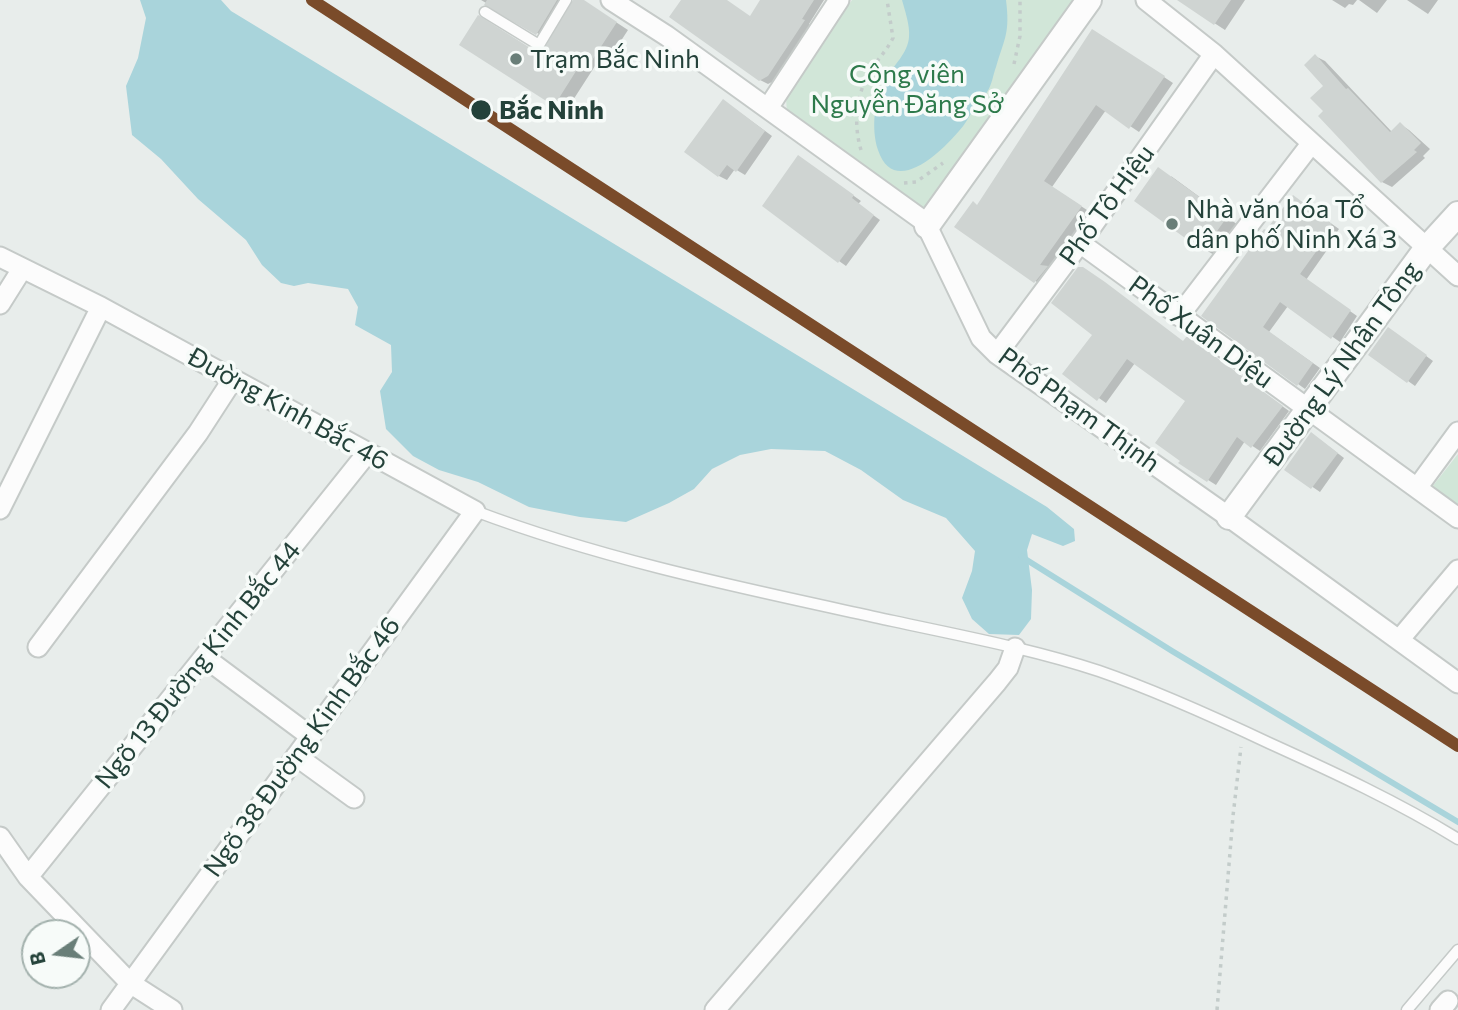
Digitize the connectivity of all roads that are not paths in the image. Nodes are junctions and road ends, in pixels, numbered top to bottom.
1 (566, 0) edge
2 (611, 0) edge
3 (839, 0) edge
4 (1089, 0) edge
5 (1146, 0) edge
6 (485, 12) dead end
7 (1214, 54) junction
8 (768, 108) junction
9 (1311, 144) junction
10 (1458, 214) edge
11 (927, 226) junction
12 (1080, 243) junction
13 (1426, 249) junction
14 (0, 257) edge
15 (22, 269) junction
16 (1458, 276) edge
17 (0, 304) edge
18 (101, 307) junction
19 (1179, 316) junction
20 (997, 354) junction
21 (233, 379) junction
22 (1308, 410) junction
23 (1458, 432) edge
24 (368, 452) junction
25 (1416, 488) junction
26 (0, 509) edge
27 (474, 511) junction
28 (1229, 517) junction
29 (1458, 518) edge
30 (1458, 570) edge
31 (1399, 640) junction
32 (38, 647) dead end
33 (1015, 648) junction
34 (204, 657) junction
35 (1458, 683) edge
36 (310, 736) junction
37 (296, 756) junction
38 (354, 798) dead end
39 (0, 837) edge
40 (1458, 839) edge
41 (28, 877) junction
42 (1458, 950) edge
43 (130, 983) junction
44 (111, 1010) edge
45 (172, 1010) edge
46 (715, 1010) edge
47 (1407, 1010) edge

1 - 6 lane
2 - 8 street, Phố Phạm Thịnh
3 - 8 street
4 - 11 street
5 - 7 street
7 - 9 street
7 - 12 street, Phố Tô Hiệu
8 - 11 street, Phố Phạm Thịnh
9 - 13 street
9 - 19 street
10 - 13 street, Đường Lý Nhân Tông
11 - 20 street, Phố Phạm Thịnh
12 - 19 street, Phố Xuân Diệu
12 - 20 street, Phố Tô Hiệu
13 - 16 street
13 - 22 street, Đường Lý Nhân Tông
14 - 15 street, Đường Kinh Bắc 46
15 - 17 street
15 - 18 street, Đường Kinh Bắc 46
18 - 21 street, Đường Kinh Bắc 46
18 - 26 street
19 - 22 street, Phố Xuân Diệu
20 - 28 street, Phố Phạm Thịnh
21 - 24 street, Đường Kinh Bắc 46
21 - 32 street
22 - 25 street, Phố Xuân Diệu
22 - 28 street, Đường Lý Nhân Tông
23 - 25 street
24 - 27 street, Đường Kinh Bắc 46
24 - 34 street, Ngõ 13 Đường Kinh Bắc 44
25 - 29 street, Phố Xuân Diệu
27 - 33 lane
27 - 36 street, Ngõ 38 Đường Kinh Bắc 46
28 - 31 street, Phố Phạm Thịnh
30 - 31 street
31 - 35 street, Phố Phạm Thịnh
33 - 40 lane
33 - 46 street
34 - 36 street
34 - 41 street, Ngõ 13 Đường Kinh Bắc 44
36 - 37 street, Ngõ 38 Đường Kinh Bắc 46
37 - 38 street
37 - 43 street, Ngõ 38 Đường Kinh Bắc 46
39 - 41 street
41 - 43 street
42 - 47 lane
43 - 44 street, Ngõ 38 Đường Kinh Bắc 46
43 - 45 street

